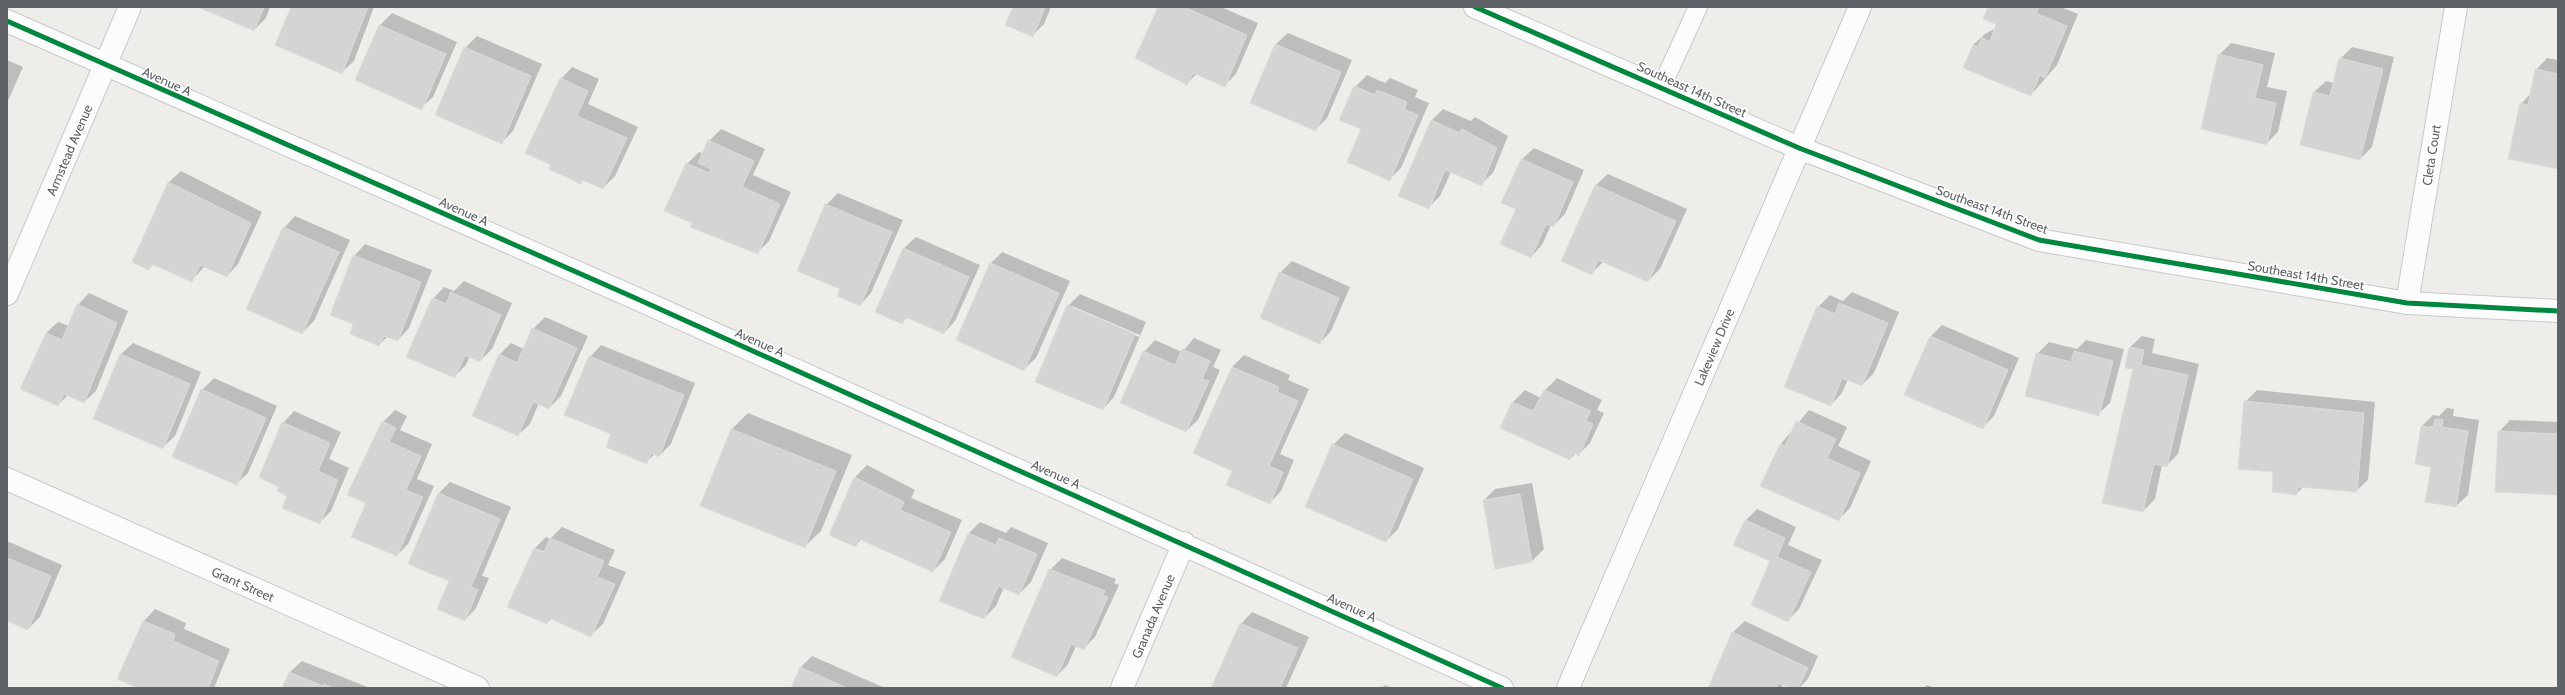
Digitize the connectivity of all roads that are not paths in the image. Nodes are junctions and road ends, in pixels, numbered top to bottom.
1 (130, 7) edge
2 (1475, 7) edge
3 (1698, 7) edge
4 (1860, 7) edge
5 (2456, 7) edge
6 (7, 21) edge
7 (105, 66) junction
8 (1661, 88) junction
9 (1799, 148) junction
10 (7, 294) edge
11 (2407, 303) junction
12 (2558, 311) edge
13 (7, 479) edge
14 (1184, 543) junction
15 (478, 688) edge
16 (1122, 688) edge
17 (1502, 688) edge
18 (1568, 688) edge

1 - 7 street, Armstead Avenue
2 - 8 street, Southeast 14th Street
3 - 8 lane
4 - 9 street, Lakeview Drive
5 - 11 street, Cleta Court
6 - 7 street, Avenue A
7 - 10 street, Armstead Avenue
7 - 14 street, Avenue A
8 - 9 street, Southeast 14th Street
9 - 11 street, Southeast 14th Street
9 - 18 street, Lakeview Drive
11 - 12 street, Southeast 14th Street
13 - 15 street, Grant Street
14 - 16 street, Granada Avenue
14 - 17 street, Avenue A

